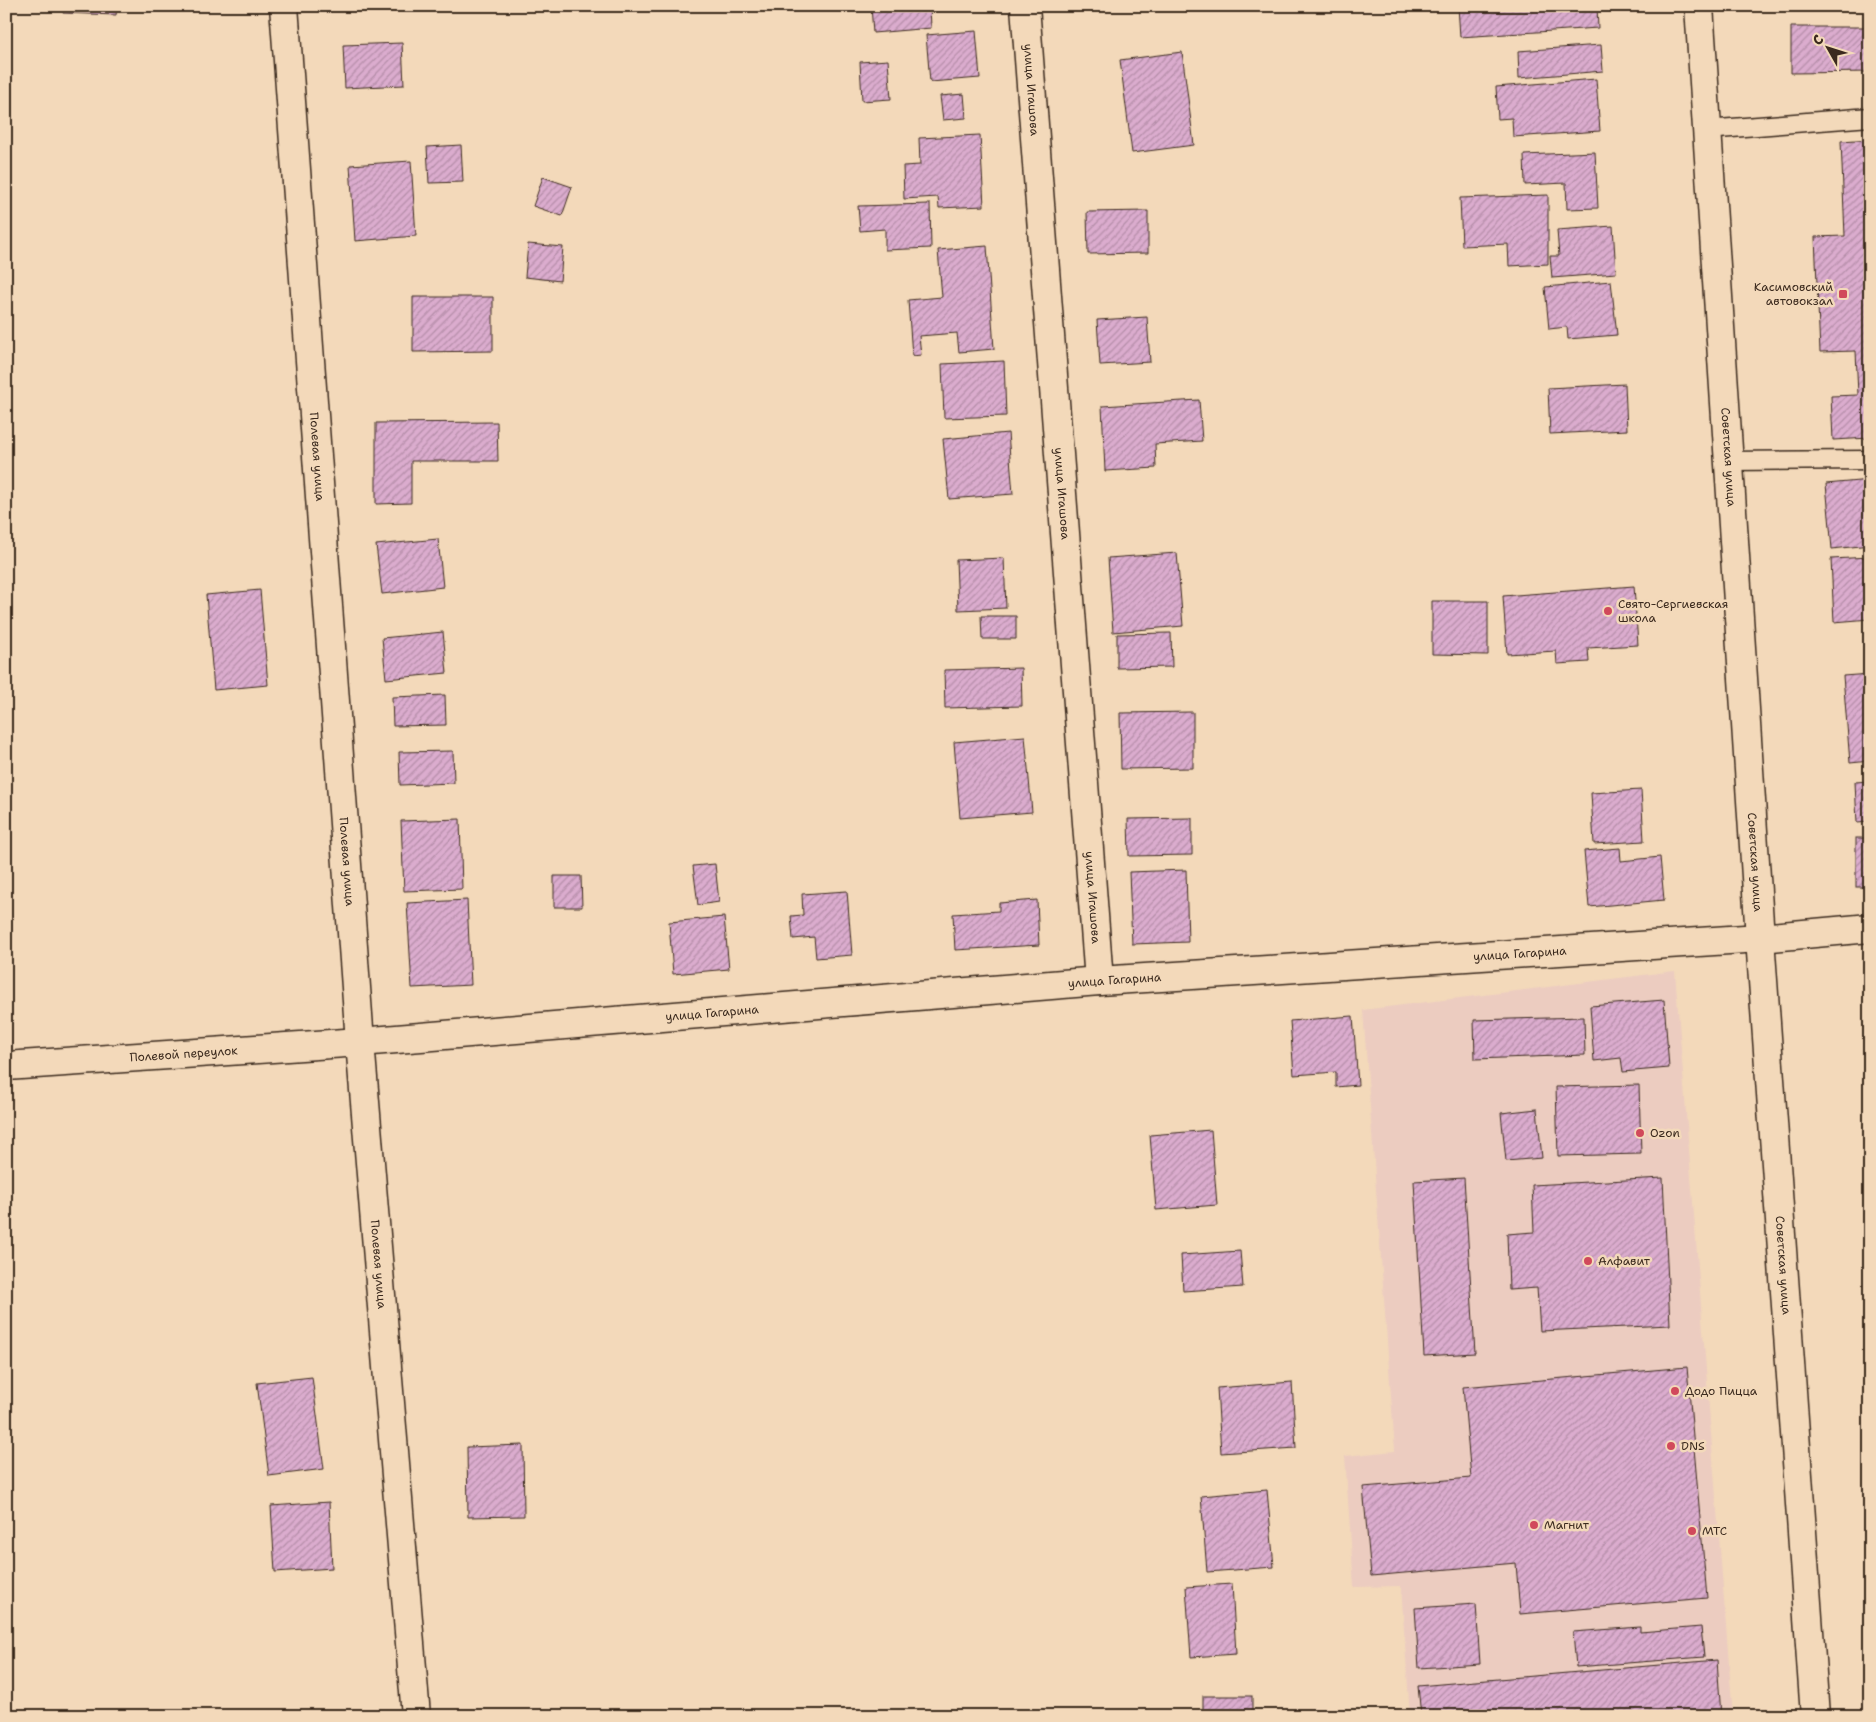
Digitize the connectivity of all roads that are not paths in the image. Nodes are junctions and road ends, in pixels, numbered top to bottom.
1 (284, 6) edge
2 (1025, 6) edge
3 (1699, 6) edge
4 (1870, 117) edge
5 (1706, 130) junction
6 (1870, 460) edge
7 (1729, 461) junction
8 (1870, 928) edge
9 (1760, 938) junction
10 (1099, 981) junction
11 (360, 1042) junction
12 (6, 1066) edge
13 (416, 1716) edge
14 (1816, 1716) edge

1 - 11 street, Полевая улица
2 - 10 street, улица Игашова
3 - 5 street, Советская улица
4 - 5 lane
5 - 7 street, Советская улица
6 - 7 lane
7 - 9 street, Советская улица
8 - 9 street, улица Гагарина
9 - 10 street, улица Гагарина
9 - 14 street, Советская улица
10 - 11 street, улица Гагарина
11 - 12 street, Полевой переулок
11 - 13 street, Полевая улица

